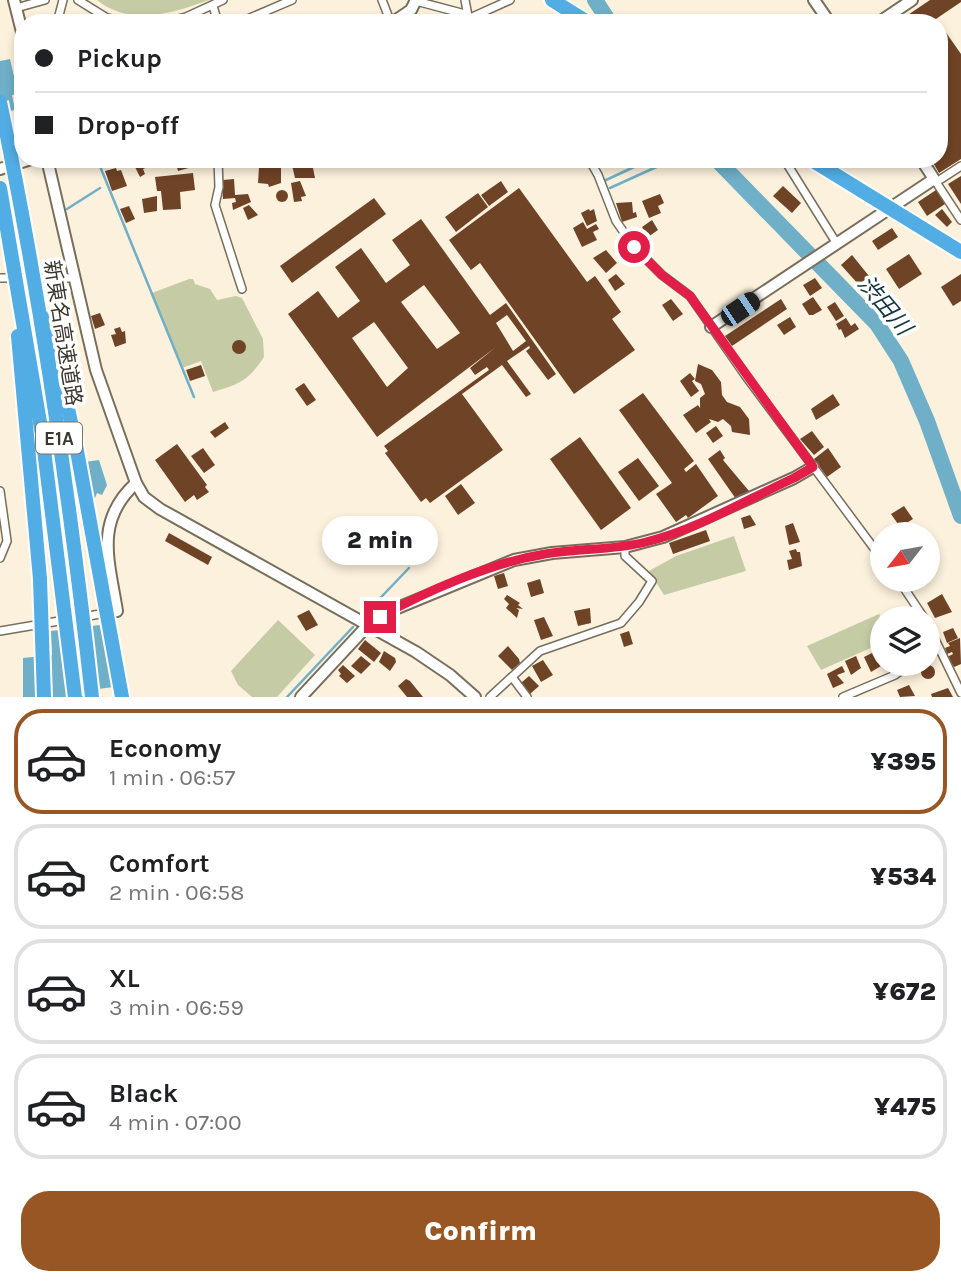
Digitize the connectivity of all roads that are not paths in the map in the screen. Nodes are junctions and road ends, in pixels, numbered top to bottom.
1 (45, 0) edge
2 (78, 0) edge
3 (223, 0) edge
4 (292, 0) edge
5 (510, 0) edge
6 (552, 0) edge
7 (912, 0) edge
8 (416, 1) edge
9 (15, 4) edge
10 (213, 6) junction
11 (101, 14) edge
12 (189, 14) edge
13 (215, 14) edge
14 (259, 14) edge
15 (405, 14) edge
16 (456, 14) edge
17 (481, 14) edge
18 (575, 14) edge
19 (891, 14) edge
20 (0, 102) edge
21 (961, 166) edge
22 (49, 168) edge
23 (218, 168) edge
24 (594, 168) edge
25 (790, 168) edge
26 (825, 168) edge
27 (928, 168) edge
28 (937, 179) junction
29 (16, 180) junction
30 (0, 188) edge
31 (891, 208) junction
32 (961, 220) edge
33 (0, 224) edge
34 (837, 244) junction
35 (961, 252) edge
36 (0, 278) edge
37 (74, 278) junction
38 (242, 289) dead end
39 (711, 327) junction
40 (813, 467) junction
41 (136, 483) junction
42 (0, 491) edge
43 (870, 543) edge
44 (625, 547) junction
45 (0, 558) edge
46 (117, 611) joint
47 (368, 625) junction
48 (0, 631) edge
49 (940, 651) edge
50 (893, 676) edge
51 (512, 677) junction
52 (961, 693) edge
53 (44, 697) edge
54 (75, 697) edge
55 (92, 697) edge
56 (122, 697) edge
57 (301, 697) edge
58 (475, 697) edge
59 (490, 697) edge
60 (527, 697) edge
61 (843, 697) edge

1 - 9 street
2 - 11 street
3 - 10 street
4 - 14 street
5 - 17 street
6 - 18 highway
7 - 19 street
8 - 15 street
8 - 16 street
10 - 12 street
10 - 13 street
20 - 29 highway, 新東名高速道路 / E1A, bridge
21 - 28 street
22 - 37 street
23 - 38 street
24 - 39 street
25 - 34 street
26 - 31 highway
27 - 28 street
28 - 31 street
28 - 32 street
29 - 55 highway, 新東名高速道路 / E1A, bridge
29 - 56 highway, bridge
30 - 54 highway, 新東名高速道路 / E1A, bridge
31 - 34 street
31 - 35 highway
33 - 53 highway, bridge
34 - 39 street
36 - 37 street
37 - 41 street
39 - 40 street
40 - 43 street
40 - 44 street
41 - 46 street
41 - 47 street
42 - 45 street
44 - 47 street
44 - 51 street
46 - 48 street
47 - 57 street
47 - 58 street
49 - 52 street
50 - 61 street
51 - 59 street
51 - 60 street

